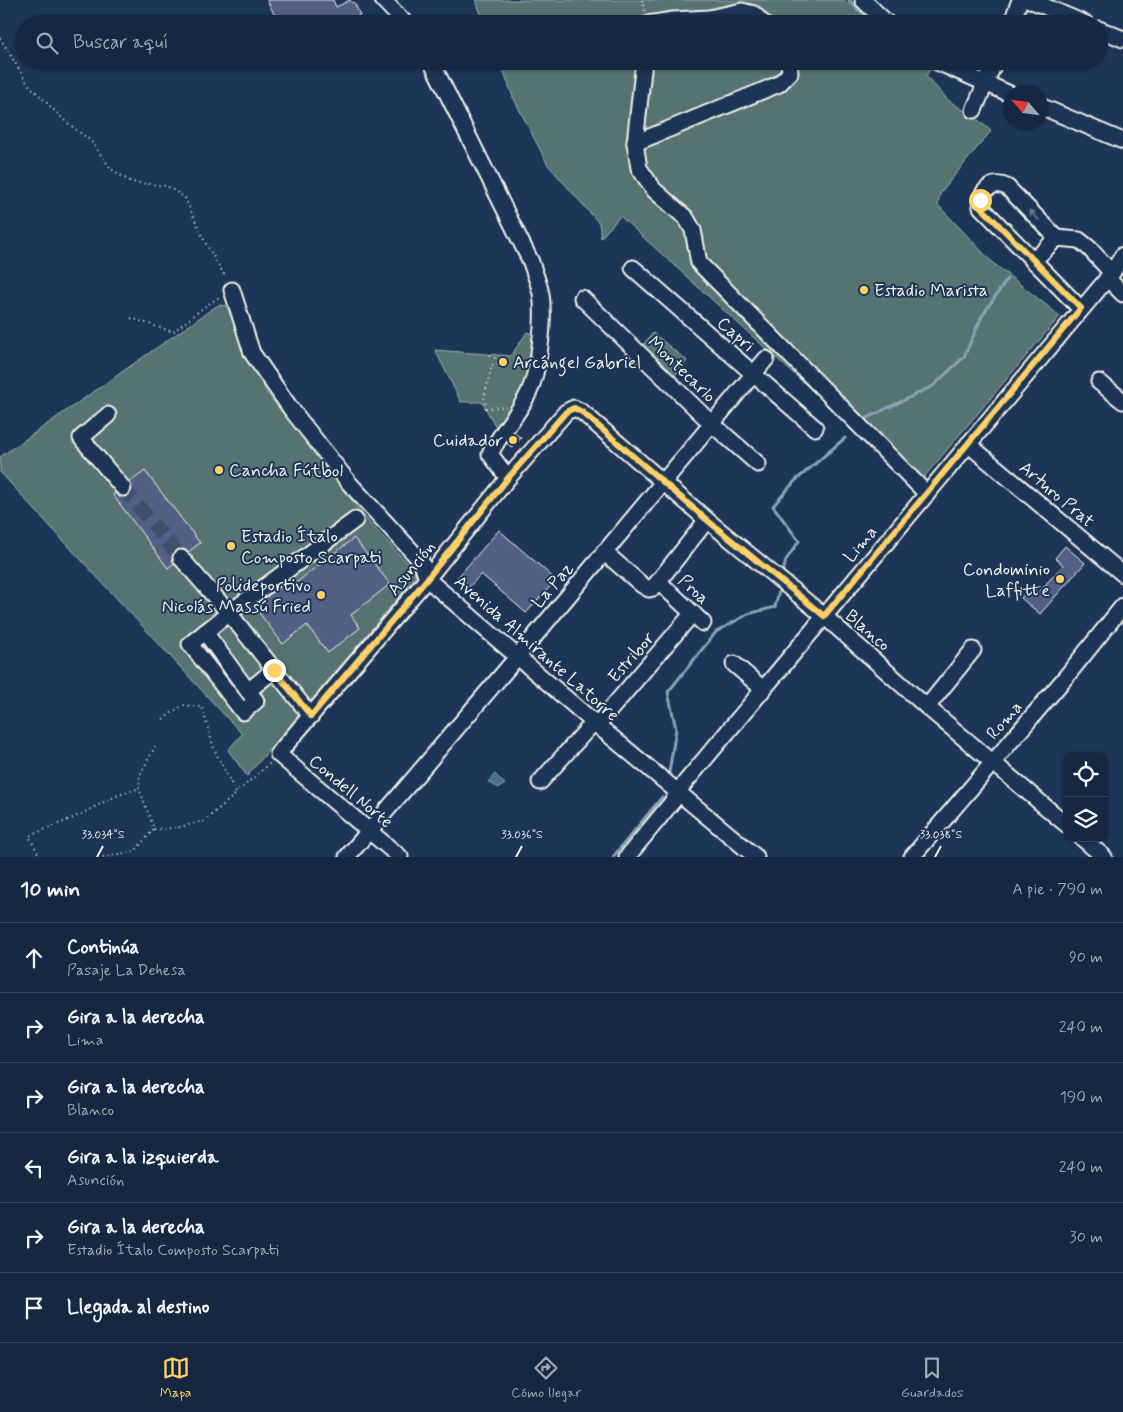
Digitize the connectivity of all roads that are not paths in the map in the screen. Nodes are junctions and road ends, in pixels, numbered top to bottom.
1 (383, 0) edge
2 (863, 0) edge
3 (1020, 0) edge
4 (1030, 0) edge
5 (397, 15) edge
6 (723, 15) edge
7 (755, 15) edge
8 (879, 15) edge
9 (1014, 15) edge
10 (1065, 15) edge
11 (1108, 33) edge
12 (1123, 39) edge
13 (435, 70) edge
14 (643, 70) edge
15 (790, 70) edge
16 (956, 70) edge
17 (991, 70) edge
18 (986, 83) junction
19 (1003, 91) edge
20 (1048, 109) edge
21 (974, 110) dead end
22 (1123, 141) edge
23 (635, 143) junction
24 (1057, 238) junction
25 (1123, 255) edge
26 (1033, 261) junction
27 (633, 268) dead end
28 (1109, 276) junction
29 (232, 290) road end
30 (1123, 294) edge
31 (582, 298) dead end
32 (1081, 308) junction
33 (766, 359) dead end
34 (754, 374) junction
35 (1099, 382) dead end
36 (1123, 401) edge
37 (574, 408) joint
38 (108, 415) dead end
39 (711, 423) junction
40 (815, 428) dead end
41 (968, 444) junction
42 (758, 464) dead end
43 (508, 478) junction
44 (664, 482) junction
45 (123, 488) tunnel mouth
46 (927, 494) junction
47 (355, 520) dead end
48 (707, 520) junction
49 (604, 552) junction
50 (181, 558) tunnel mouth
51 (1123, 574) edge
52 (427, 579) junction
53 (654, 586) junction
54 (1123, 606) edge
55 (229, 613) junction
56 (824, 616) junction
57 (698, 618) joint
58 (205, 632) junction
59 (973, 650) dead end
60 (518, 656) junction
61 (734, 664) dead end
62 (274, 670) junction
63 (763, 689) junction
64 (248, 691) junction
65 (927, 706) junction
66 (311, 716) junction
67 (596, 723) junction
68 (278, 754) joint
69 (992, 762) junction
70 (540, 782) dead end
71 (678, 791) junction
72 (1063, 822) edge
73 (369, 831) junction
74 (1087, 842) edge
75 (347, 857) edge
76 (400, 857) edge
77 (626, 857) edge
78 (756, 857) edge
79 (912, 857) edge
80 (1104, 857) edge

1 - 5 street
2 - 8 street
3 - 9 street
4 - 10 street
6 - 7 street
11 - 12 street
13 - 43 street
14 - 23 street
15 - 23 street
16 - 18 street
17 - 18 street
18 - 19 street
18 - 21 street
20 - 22 street
23 - 46 street
24 - 26 street
24 -> 26 street
24 - 28 street
25 - 28 street, Lima
26 - 32 street
27 - 34 street, Capri
28 - 30 street
28 - 32 street, Lima
29 - 52 street, Avenida Almirante Latorre
31 - 39 street, Montecarlo
32 - 41 street, Lima
33 - 34 street, La Paz
34 - 39 street, La Paz
34 - 40 street, Capri
35 - 36 street
37 - 43 street, Asunción
37 - 44 street, Blanco
38 - 45 street
39 - 42 street, Montecarlo
39 - 44 street, La Paz
41 - 46 street, Lima
41 - 51 street, Arturo Prat
43 - 52 street, Asunción
44 - 48 street, Blanco
44 - 49 street, La Paz
46 - 56 street, Lima
47 - 55 street
48 - 53 street
48 - 56 street, Blanco
49 - 53 street, Proa
49 - 60 street, La Paz
50 - 55 street
52 - 60 street, Avenida Almirante Latorre
52 - 66 street, Asunción
53 - 57 street, Proa
54 - 69 street, Roma
55 - 58 street
55 - 62 street
56 - 63 street, Lima
56 - 65 street, Blanco
57 - 67 street, Estribor
58 - 64 street
58 - 64 street
59 - 65 street
60 - 67 street, Avenida Almirante Latorre
60 - 73 street, La Paz
61 - 63 street
62 - 64 street
62 - 66 street
63 - 71 street, Lima
65 - 69 street, Blanco
66 - 68 street, Asunción
67 - 70 street, Estribor
67 - 71 street, Avenida Almirante Latorre
68 - 73 street, Condell Norte
69 - 72 street, Blanco
69 - 79 street, Roma
71 - 77 street, Lima
71 - 78 street, Avenida Almirante Latorre
73 - 75 street, La Paz
73 - 76 street, Condell Norte
74 - 80 street

